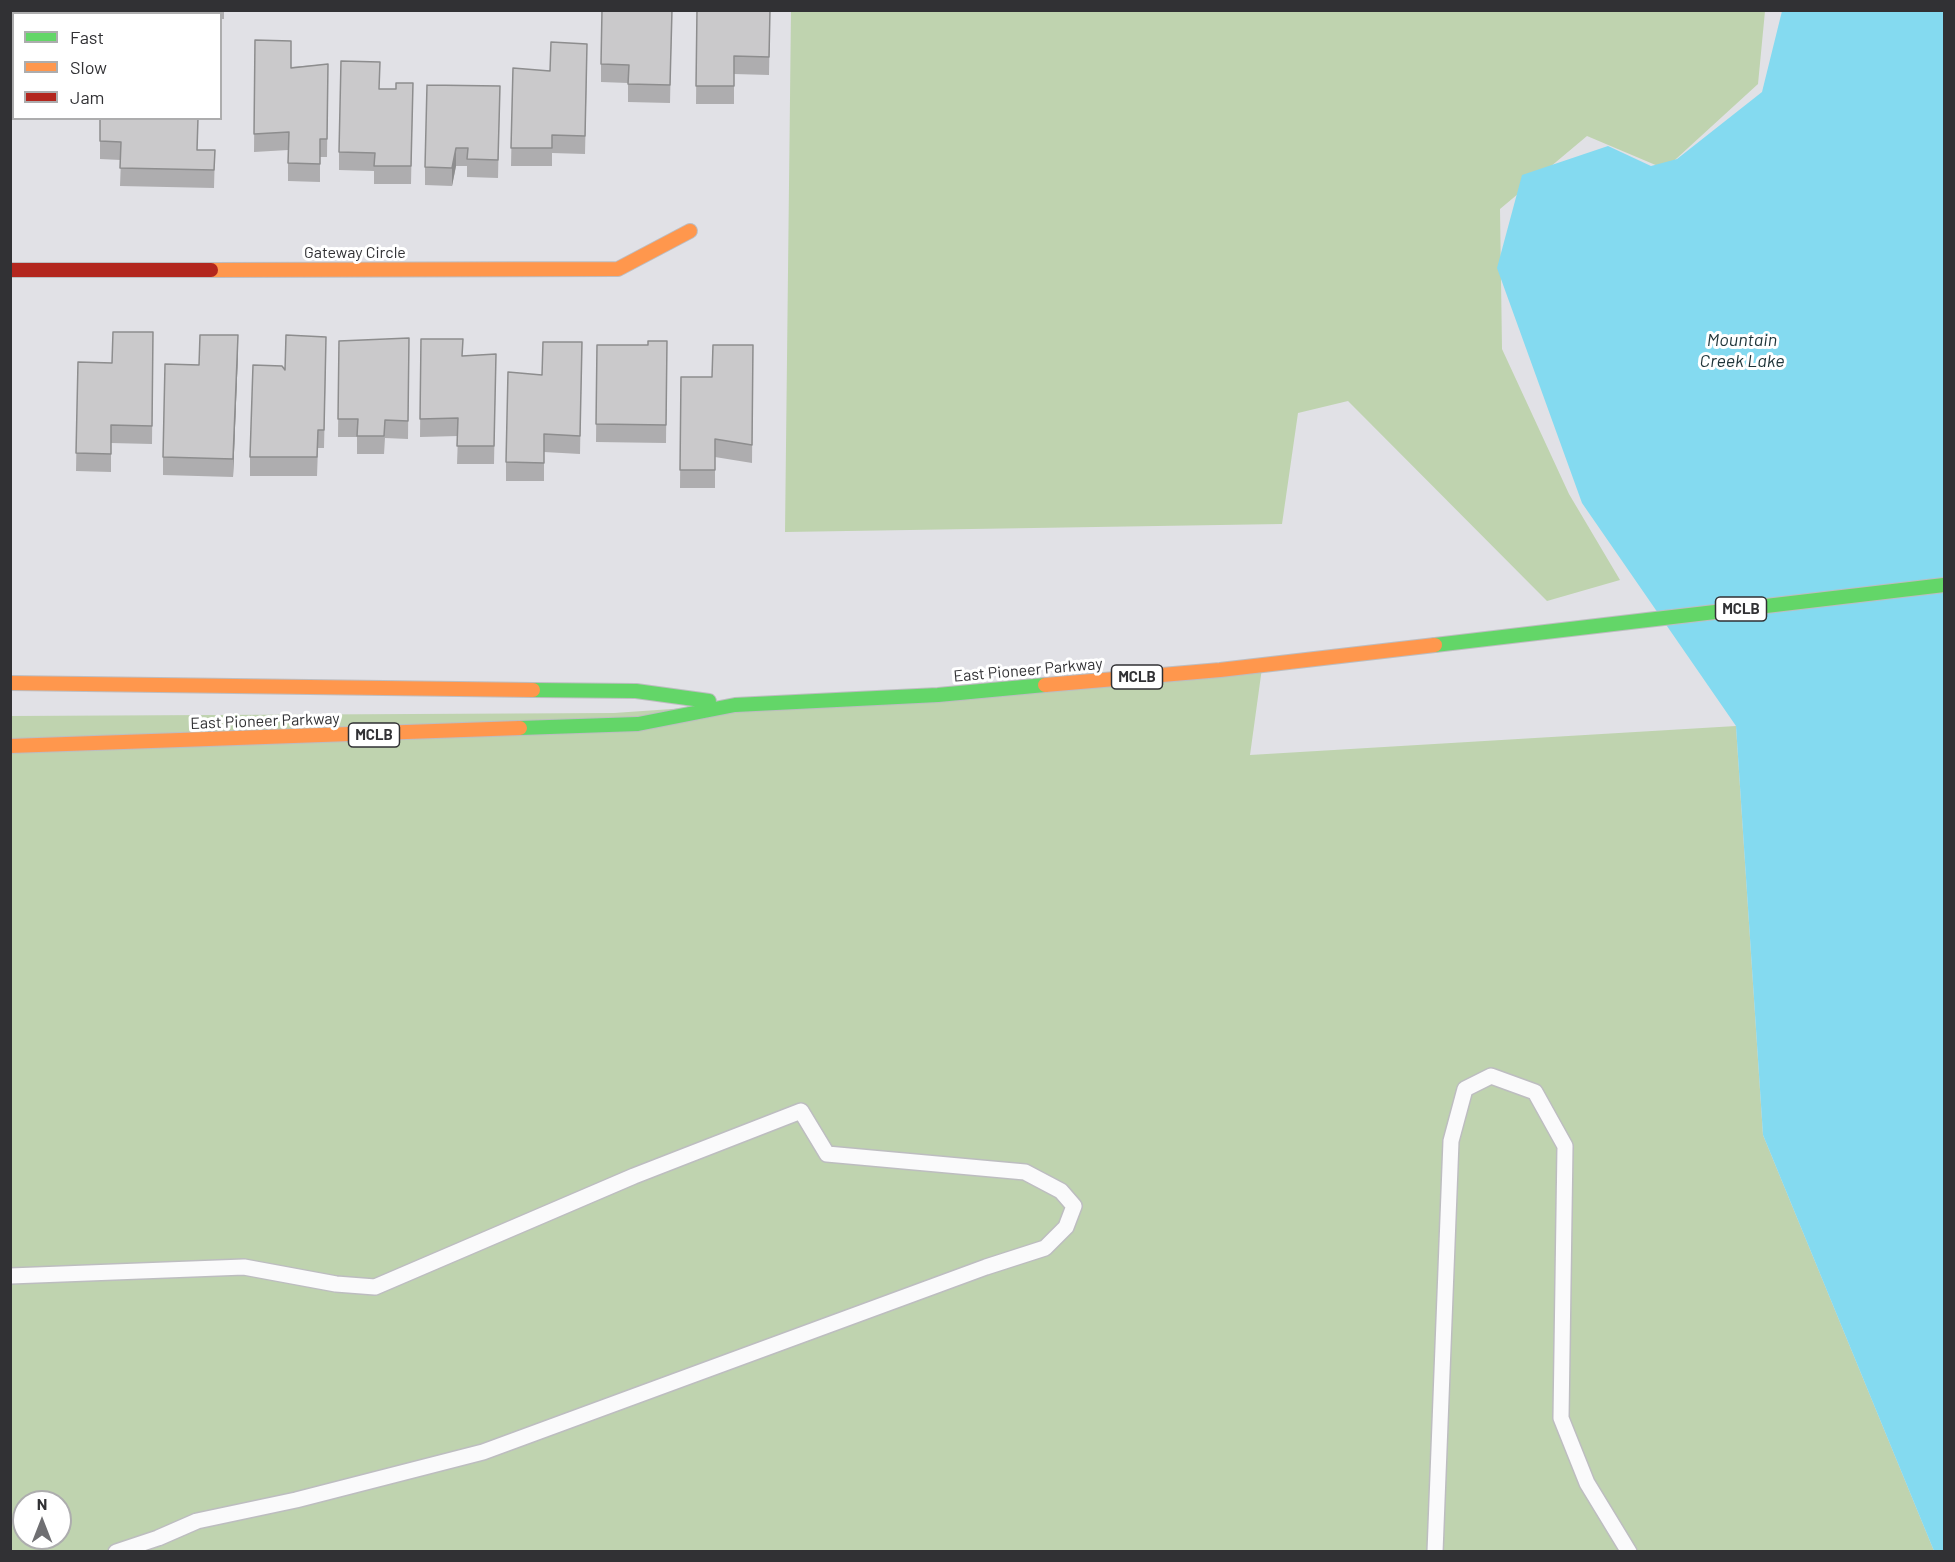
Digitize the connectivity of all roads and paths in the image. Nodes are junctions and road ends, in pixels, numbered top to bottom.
1 (690, 231) dead end
2 (10, 270) edge
3 (1944, 585) edge
4 (10, 683) edge
5 (735, 705) junction
6 (10, 746) edge
7 (10, 1276) edge
8 (116, 1551) edge
9 (1435, 1551) edge
10 (1629, 1551) edge

1 - 2 main road, Gateway Circle
3 - 5 main road, East Pioneer Parkway / MCLB
4 - 5 main road, East Pioneer Parkway / MCLB
5 - 6 main road, East Pioneer Parkway / MCLB
7 - 8 lane
9 - 10 lane

